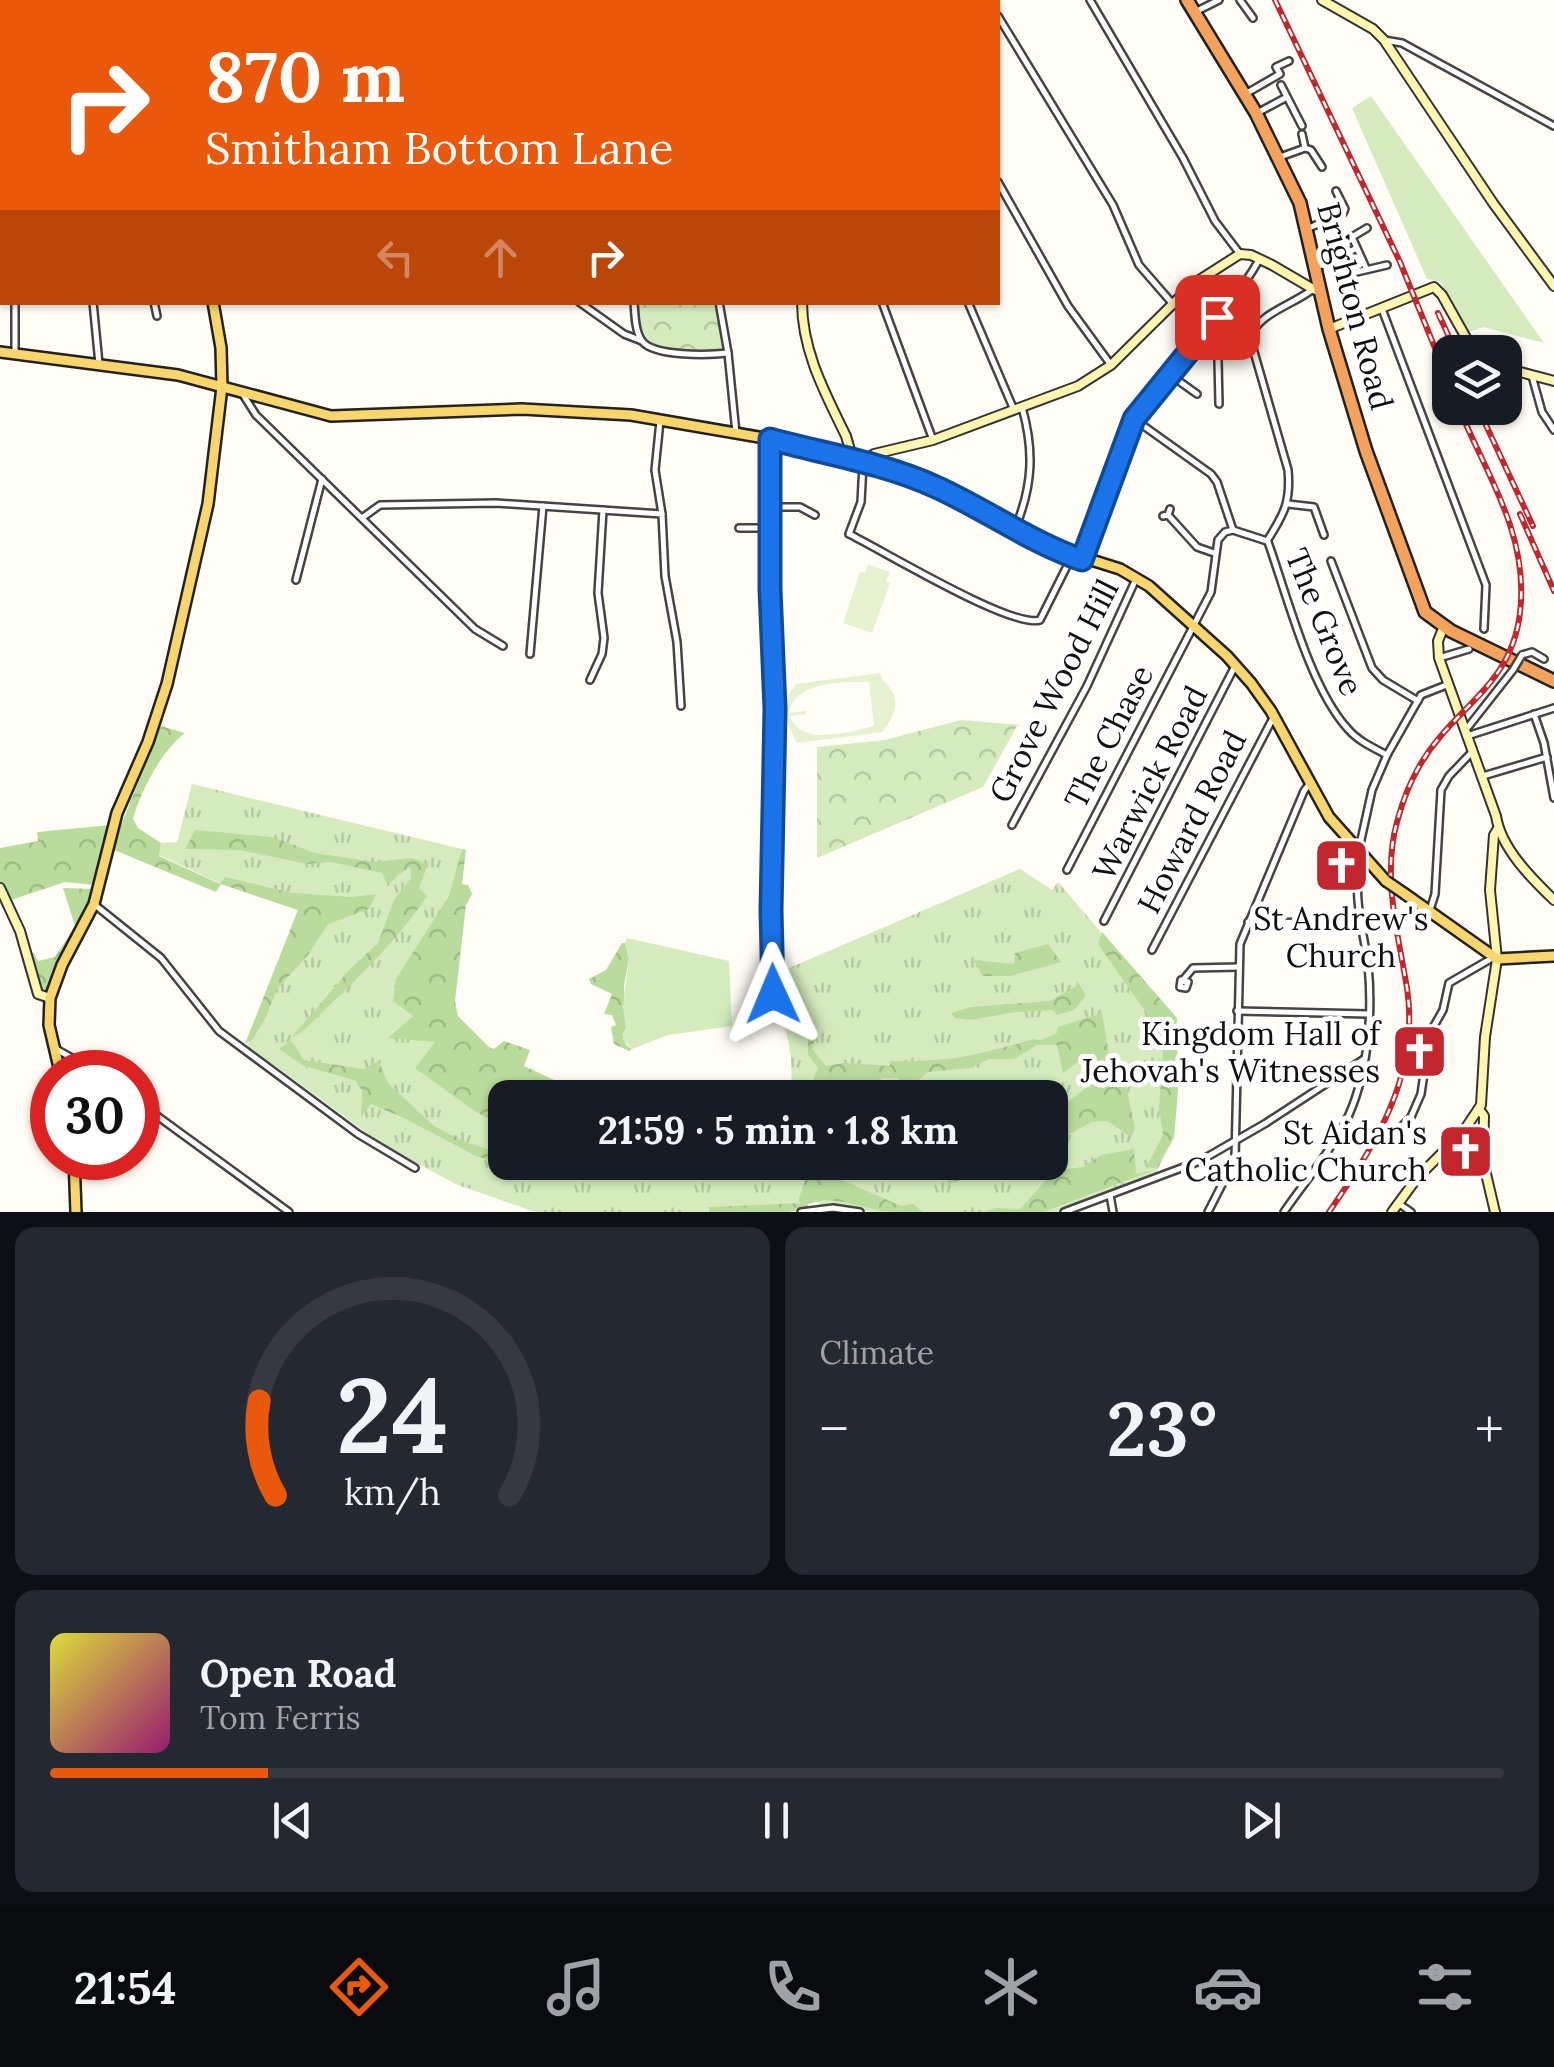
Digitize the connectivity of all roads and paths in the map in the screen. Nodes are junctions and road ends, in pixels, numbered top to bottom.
1 (1090, 0) edge
2 (1187, 0) edge
3 (1219, 0) edge
4 (1240, 0) edge
5 (1322, 0) edge
6 (1196, 12) junction
7 (1253, 18) dead end
8 (1000, 19) edge
9 (1384, 40) junction
10 (1289, 61) dead end
11 (1281, 85) dead end
12 (1245, 94) junction
13 (1287, 97) junction
14 (1256, 114) junction
15 (1302, 126) dead end
16 (1554, 126) edge
17 (1302, 134) dead end
18 (1306, 148) junction
19 (1280, 157) junction
20 (1322, 167) dead end
21 (1000, 186) edge
22 (1336, 191) dead end
23 (1367, 228) dead end
24 (1306, 230) junction
25 (1355, 249) junction
26 (1240, 254) junction
27 (1259, 260) junction
28 (1387, 265) dead end
29 (1315, 267) junction
30 (1366, 268) junction
31 (1356, 272) dead end
32 (1554, 286) edge
33 (1317, 290) junction
34 (1172, 303) junction
35 (15, 305) edge
36 (93, 305) edge
37 (155, 305) edge
38 (214, 305) edge
39 (584, 305) edge
40 (634, 305) edge
41 (719, 305) edge
42 (802, 305) edge
43 (883, 305) edge
44 (969, 305) edge
45 (1382, 309) junction
46 (157, 316) dead end
47 (1217, 317) junction
48 (1328, 329) junction
49 (1464, 335) edge
50 (642, 341) junction
51 (0, 352) edge
52 (728, 353) junction
53 (16, 356) junction
54 (99, 364) junction
55 (1111, 365) junction
56 (1522, 373) edge
57 (1168, 374) junction
58 (1532, 376) junction
59 (1554, 381) edge
60 (222, 387) junction
61 (242, 393) junction
62 (1197, 394) dead end
63 (261, 399) junction
64 (1219, 404) dead end
65 (1018, 408) junction
66 (256, 415) junction
67 (1134, 419) junction
68 (660, 420) junction
69 (1554, 430) edge
70 (736, 433) junction
71 (770, 439) junction
72 (933, 440) junction
73 (848, 460) junction
74 (862, 463) junction
75 (322, 480) junction
76 (1288, 504) junction
77 (544, 506) junction
78 (772, 507) junction
79 (603, 510) junction
80 (1167, 513) dead end
81 (662, 514) junction
82 (815, 515) dead end
83 (362, 518) junction
84 (739, 528) dead end
85 (770, 528) junction
86 (1015, 529) junction
87 (1233, 530) junction
88 (1324, 535) dead end
89 (1268, 542) junction
90 (1214, 553) junction
91 (1078, 558) junction
92 (1331, 561) dead end
93 (1137, 577) junction
94 (296, 580) dead end
95 (1427, 612) junction
96 (1445, 624) junction
97 (1192, 625) junction
98 (1483, 625) dead end
99 (1459, 635) junction
100 (1438, 641) junction
101 (503, 646) dead end
102 (1470, 649) dead end
103 (1498, 652) junction
104 (530, 654) dead end
105 (1439, 655) junction
106 (1544, 659) dead end
107 (1236, 665) junction
108 (590, 680) dead end
109 (1554, 681) edge
110 (1449, 684) junction
111 (1418, 701) junction
112 (681, 706) dead end
113 (1554, 708) edge
114 (1534, 714) junction
115 (1274, 717) junction
116 (1466, 734) junction
117 (1472, 752) junction
118 (1387, 755) junction
119 (1547, 756) junction
120 (1481, 776) junction
121 (1310, 783) junction
122 (1554, 798) edge
123 (1012, 825) dead end
124 (1497, 830) junction
125 (1361, 856) junction
126 (1067, 870) dead end
127 (0, 888) edge
128 (2, 899) edge
129 (1554, 900) edge
130 (94, 904) junction
131 (1430, 910) junction
132 (1104, 922) dead end
133 (1248, 922) junction
134 (1360, 924) junction
135 (1496, 939) junction
136 (1478, 943) junction
137 (1152, 950) dead end
138 (1554, 956) edge
139 (1494, 959) junction
140 (1239, 967) junction
141 (1183, 980) dead end
142 (50, 998) junction
143 (1237, 1011) junction
144 (1368, 1014) junction
145 (777, 1016) dead end
146 (1198, 1036) dead end
147 (1236, 1040) junction
148 (53, 1048) joint
149 (57, 1050) edge
150 (1364, 1059) junction
151 (1479, 1108) junction
152 (160, 1118) edge
153 (1402, 1126) dead end
154 (1233, 1143) junction
155 (415, 1168) dead end
156 (75, 1180) edge
157 (1110, 1195) junction
158 (1398, 1202) junction
159 (819, 1210) edge
160 (76, 1212) edge
161 (290, 1212) edge
162 (802, 1212) edge
163 (860, 1212) edge
164 (1064, 1212) edge
165 (1113, 1212) edge
166 (1208, 1212) edge
167 (1284, 1212) edge
168 (1392, 1212) edge
169 (1411, 1212) edge
170 (1495, 1212) edge

1 - 26 street
2 - 6 highway, Brighton Road
3 - 6 street
4 - 7 street
5 - 9 main road
6 - 12 highway, Brighton Road
8 - 34 street
9 - 16 street
9 - 32 main road
10 - 12 street
11 - 13 street
12 - 14 highway, Brighton Road
13 - 14 street
13 - 15 street
14 - 19 highway, Brighton Road
17 - 18 street
18 - 19 street
18 - 20 street
19 - 24 highway, Brighton Road
21 - 55 street
22 - 24 street
23 - 25 street
24 - 29 highway, Brighton Road
25 - 29 street
25 - 30 street
26 - 27 main road
26 - 34 main road
27 - 33 main road
27 - 47 street
28 - 30 street
29 - 33 highway, Brighton Road
30 - 31 street
33 - 48 highway, Brighton Road
33 - 76 street
34 - 55 main road
35 - 53 street
36 - 54 street
37 - 46 street
38 - 60 main road
39 - 50 street
40 - 50 street
41 - 52 street
42 - 73 main road
43 - 72 street
44 - 65 street
45 - 48 main road
45 - 49 main road
45 - 98 street
47 - 57 street
47 - 64 street
48 - 95 highway, Brighton Road
50 - 52 street
51 - 53 main road
52 - 70 street
53 - 54 main road
54 - 60 main road
55 - 65 main road
56 - 58 main road
57 - 62 street
57 - 67 street
58 - 59 main road
58 - 69 street
60 - 61 main road
60 - 130 main road
61 - 63 main road
61 - 66 street
63 - 66 street
63 - 68 main road
65 - 72 main road
65 - 86 street
66 - 75 street
67 - 87 street
67 - 91 street
68 - 70 main road
68 - 81 street
70 - 71 main road
71 - 73 main road
71 - 78 street
72 - 74 main road
73 - 74 main road
74 - 86 main road
74 - 91 street
75 - 83 street
75 - 94 street
76 - 88 street
76 - 89 street
77 - 79 street
77 - 83 street
77 - 104 street
78 - 82 street
78 - 85 street
79 - 81 street
79 - 108 street
80 - 90 street
81 - 112 street
83 - 101 street
84 - 85 street
85 - 145 street
86 - 91 main road
87 - 89 street
87 - 90 street
89 - 118 street, The Grove
90 - 97 street, The Chase
91 - 93 main road
92 - 111 street
93 - 97 main road
93 - 123 street, Grove Wood Hill
95 - 96 highway
95 - 100 main road, Brighton Road
96 - 99 highway
96 - 100 main road, Brighton Road
96 - 103 highway
97 - 107 main road
97 - 126 street, The Chase
99 - 103 highway
99 - 105 main road
100 - 105 main road, Brighton Road
102 - 105 street
103 - 109 highway
105 - 110 main road, Brighton Road
106 - 116 street, bridge
107 - 115 main road
107 - 132 street, Warwick Road
110 - 111 street
110 - 116 main road, Brighton Road
111 - 118 street
113 - 114 street
114 - 116 street
114 - 119 street
115 - 121 main road
115 - 137 street, Howard Road
116 - 117 main road, Brighton Road
117 - 120 main road, Brighton Road
117 - 131 street
118 - 125 street
119 - 120 street
119 - 122 street
120 - 124 main road, Brighton Road
121 - 125 main road
121 - 133 street
124 - 129 main road, Brighton Road
124 - 135 main road
125 - 131 main road, bridge
125 - 134 street
127 - 128 main road
128 - 142 main road
130 - 142 main road
130 - 155 street
131 - 136 main road
133 - 134 street
133 - 140 street
134 - 144 street
135 - 136 main road
135 - 139 main road
136 - 139 main road
138 - 139 main road
139 - 151 main road
139 - 153 street
140 - 141 street
140 - 143 street
142 - 148 main road
143 - 144 street
143 - 147 street
144 - 150 street
146 - 147 street
147 - 154 street
148 - 149 street
150 - 154 street
150 - 167 street
151 - 158 main road
151 - 170 main road
152 - 161 street
154 - 157 street
154 - 166 street
156 - 160 main road
157 - 164 street
157 - 165 street
158 - 168 main road
158 - 169 street
159 - 162 street
159 - 163 street

